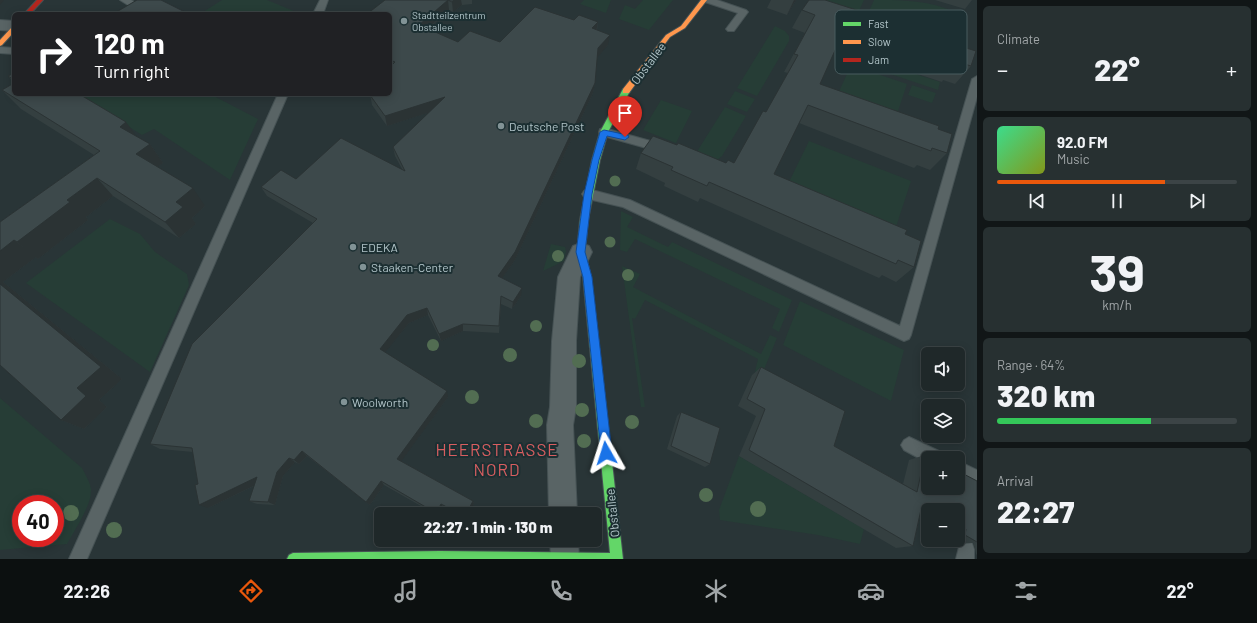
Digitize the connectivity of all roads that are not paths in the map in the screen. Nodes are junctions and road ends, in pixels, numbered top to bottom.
1 (40, 0) edge
2 (124, 0) edge
3 (324, 0) edge
4 (704, 0) edge
5 (708, 0) edge
6 (29, 12) edge
7 (140, 12) edge
8 (319, 12) edge
9 (0, 26) edge
10 (12, 27) edge
11 (12, 29) edge
12 (731, 29) dead end
13 (0, 44) edge
14 (0, 50) edge
15 (12, 51) edge
16 (977, 79) edge
17 (282, 96) edge
18 (604, 132) junction
19 (650, 145) edge
20 (588, 194) junction
21 (581, 252) junction
22 (909, 445) dead end
23 (921, 451) edge
24 (965, 475) edge
25 (977, 486) edge
26 (563, 507) edge
27 (565, 552) edge
28 (409, 558) edge
29 (78, 559) edge
30 (293, 559) edge
31 (612, 559) edge
32 (617, 559) edge

1 - 6 street
2 - 7 lane
3 - 8 lane
4 - 18 street, Obstallee
5 - 12 lane
9 - 10 street
11 - 13 street
14 - 15 lane
16 - 20 lane
17 - 29 lane
18 - 19 lane
18 - 20 street, Obstallee
20 - 21 street, Obstallee
21 - 26 street, Obstallee
21 - 32 street, Obstallee
22 - 23 lane
24 - 25 lane
27 - 28 street
27 - 31 street
28 - 30 street

